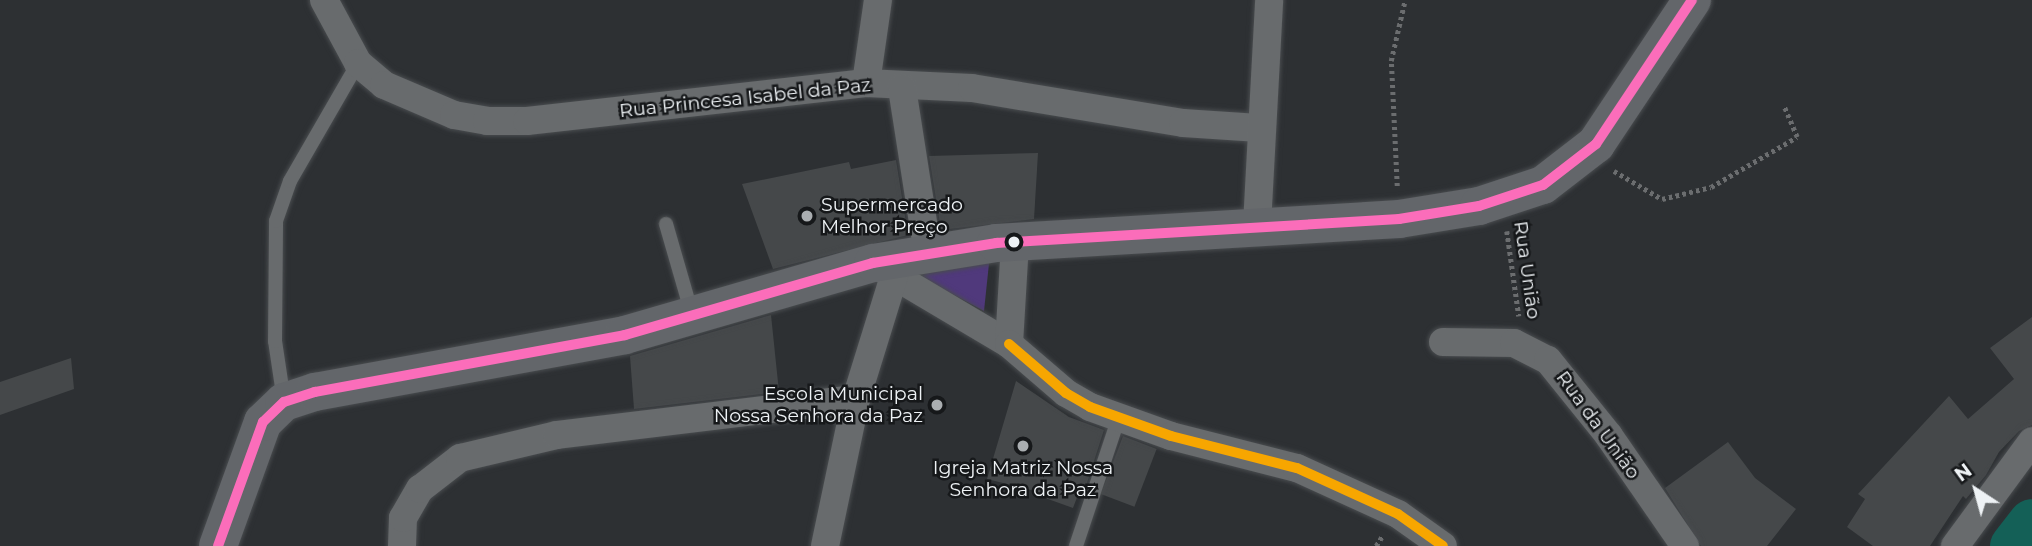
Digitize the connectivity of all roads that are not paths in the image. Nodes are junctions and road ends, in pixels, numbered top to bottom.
1 (324, 0) edge
2 (878, 0) edge
3 (1269, 0) edge
4 (1692, 0) edge
5 (358, 63) junction
6 (866, 83) junction
7 (902, 88) junction
8 (1259, 128) junction
9 (666, 223) dead end
10 (1256, 225) junction
11 (1015, 242) junction
12 (928, 254) junction
13 (883, 270) junction
14 (692, 315) junction
15 (1443, 342) dead end
16 (1009, 344) junction
17 (856, 399) junction
18 (285, 402) junction
19 (1118, 420) junction
20 (2032, 441) edge
21 (1675, 543) edge
22 (218, 546) edge
23 (402, 546) edge
24 (825, 546) edge
25 (1076, 546) edge
26 (1443, 546) edge
27 (1955, 546) edge

1 - 5 street, Rua Princesa Isabel da Paz
2 - 6 street
3 - 8 street
4 - 10 street
5 - 6 street, Rua Princesa Isabel da Paz
5 - 18 lane
6 - 7 street, Rua Princesa Isabel da Paz
7 - 8 street, Rua Princesa Isabel da Paz
7 - 12 street
8 - 10 street
9 - 14 lane
10 - 11 street
11 - 12 street
11 - 16 street
12 - 13 street
13 - 14 street
13 - 16 street
13 - 17 street
14 - 18 street
15 - 21 street, Rua da União
16 - 19 street
17 - 23 street
17 - 24 street
18 - 22 street
19 - 25 lane
19 - 26 street
20 - 27 street

